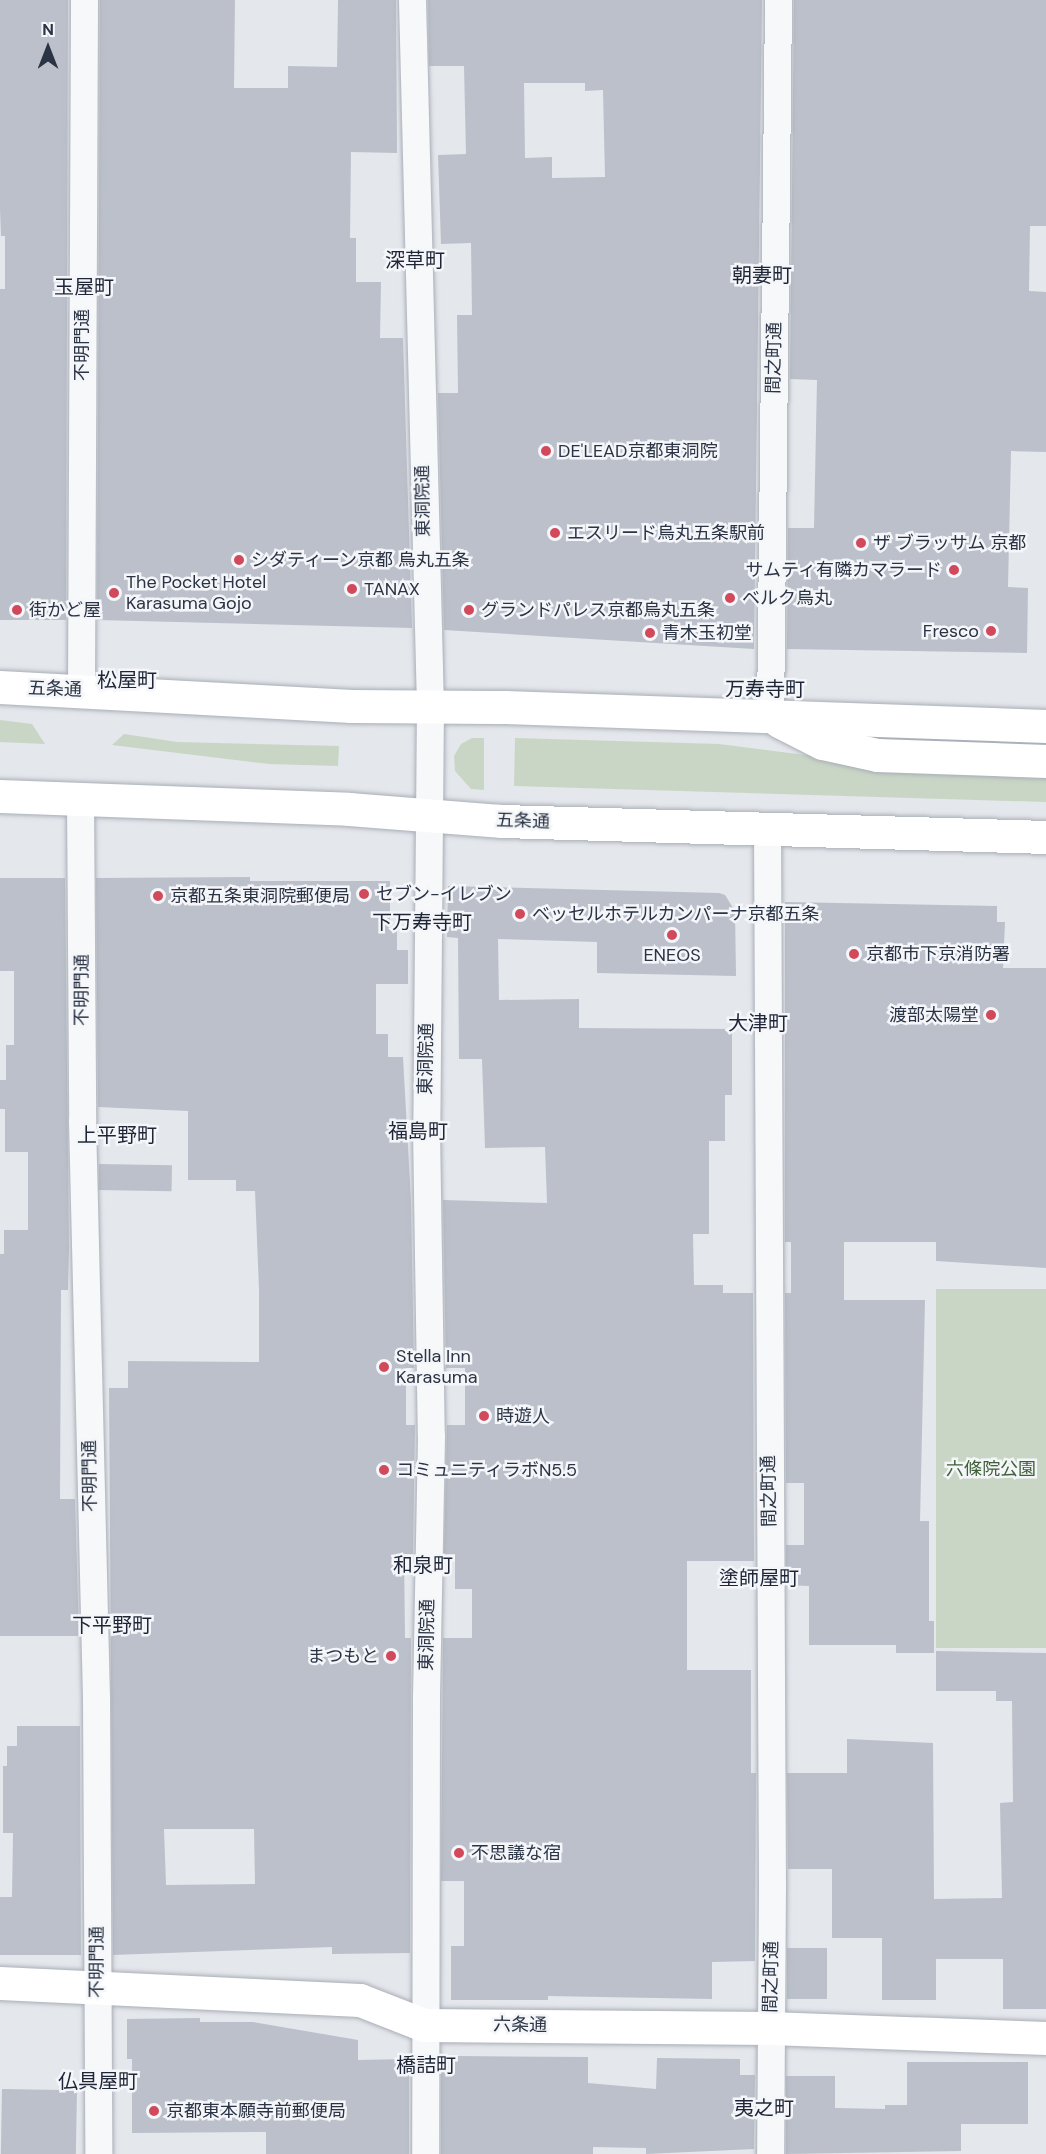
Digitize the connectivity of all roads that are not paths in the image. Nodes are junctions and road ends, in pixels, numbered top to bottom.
1 (84, 0) edge
2 (412, 0) edge
3 (778, 0) edge
4 (0, 687) edge
5 (81, 690) junction
6 (430, 705) junction
7 (770, 717) junction
8 (1046, 726) edge
9 (1046, 761) edge
10 (0, 796) edge
11 (80, 798) junction
12 (430, 816) junction
13 (767, 828) junction
14 (1046, 837) edge
15 (0, 1983) edge
16 (98, 1985) junction
17 (424, 2025) junction
18 (770, 2028) junction
19 (1046, 2038) edge
20 (98, 2154) edge
21 (425, 2154) edge
22 (770, 2154) edge

1 - 5 street, 不明門通
2 - 6 street, 東洞院通
3 - 7 street, 間之町通
4 - 5 main road, 五条通
5 - 6 main road, 五条通
6 - 7 main road, 五条通
6 - 12 street, 東洞院通
7 - 8 main road, 五条通
7 - 9 main road
10 - 11 main road, 五条通
11 - 12 main road, 五条通
11 - 16 street, 不明門通
12 - 13 main road, 五条通
12 - 17 street, 東洞院通
13 - 14 main road, 五条通
13 - 18 street, 間之町通
15 - 16 main road, 六条通
16 - 17 main road, 六条通
16 - 20 street, 不明門通
17 - 18 main road, 六条通
17 - 21 street, 東洞院通
18 - 19 main road, 六条通
18 - 22 street, 間之町通

